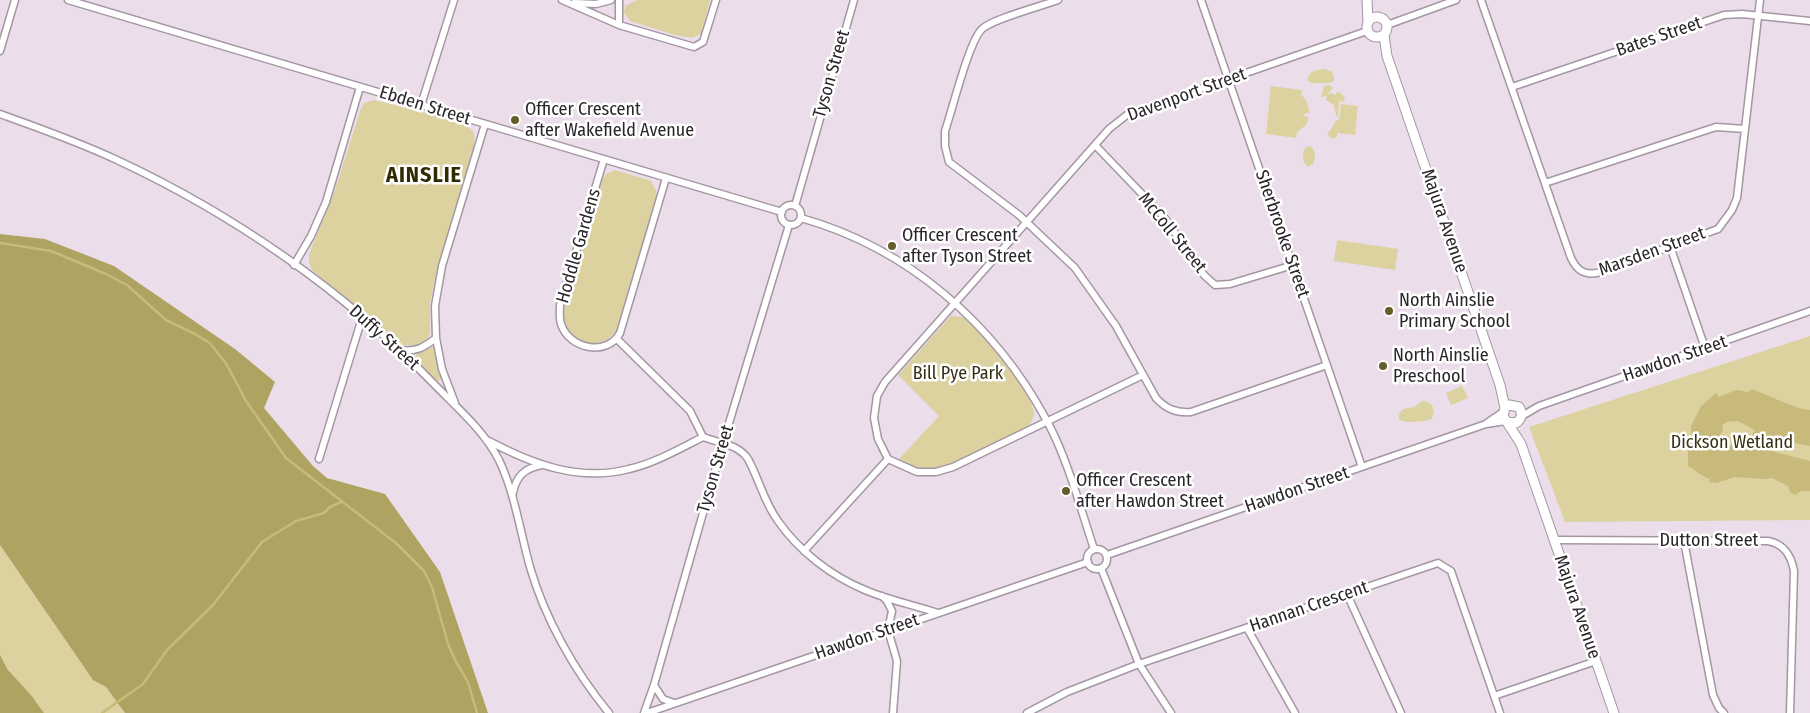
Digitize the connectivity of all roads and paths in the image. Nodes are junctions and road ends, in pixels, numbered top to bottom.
1 (15, 0) edge
2 (68, 0) edge
3 (454, 0) edge
4 (562, 0) edge
5 (611, 0) edge
6 (619, 0) edge
7 (716, 0) edge
8 (854, 0) edge
9 (1058, 0) edge
10 (1201, 0) edge
11 (1368, 0) edge
12 (1456, 0) edge
13 (1481, 0) edge
14 (1760, 0) edge
15 (570, 3) junction
16 (1758, 16) junction
17 (1810, 21) edge
18 (1371, 24) junction
19 (619, 25) junction
20 (1387, 25) junction
21 (1380, 36) junction
22 (0, 51) edge
23 (1228, 79) junction
24 (360, 87) junction
25 (1512, 87) junction
26 (421, 105) junction
27 (0, 114) edge
28 (485, 124) junction
29 (1745, 129) junction
30 (1095, 145) junction
31 (604, 159) junction
32 (666, 178) junction
33 (1545, 183) junction
34 (795, 206) junction
35 (782, 212) junction
36 (801, 218) junction
37 (1027, 222) junction
38 (788, 225) junction
39 (1670, 246) junction
40 (294, 265) junction
41 (1293, 265) junction
42 (957, 300) junction
43 (1810, 311) edge
44 (362, 318) junction
45 (436, 338) junction
46 (617, 339) junction
47 (1705, 348) junction
48 (401, 350) junction
49 (1327, 365) junction
50 (1143, 375) junction
51 (1500, 385) junction
52 (456, 407) junction
53 (1519, 412) junction
54 (1505, 416) junction
55 (1047, 421) junction
56 (703, 437) junction
57 (488, 440) junction
58 (723, 443) junction
59 (1521, 444) junction
60 (319, 459) dead end
61 (888, 459) junction
62 (542, 465) junction
63 (1362, 467) junction
64 (513, 494) junction
65 (1554, 540) junction
66 (1684, 541) junction
67 (1094, 549) junction
68 (804, 551) junction
69 (1107, 556) junction
70 (1088, 562) junction
71 (1101, 568) junction
72 (1347, 594) junction
73 (881, 595) junction
74 (938, 613) junction
75 (1247, 628) junction
76 (888, 630) junction
77 (1596, 661) junction
78 (1139, 664) junction
79 (654, 685) junction
80 (1494, 696) junction
81 (675, 703) junction
82 (609, 713) edge
83 (645, 713) edge
84 (893, 713) edge
85 (1027, 713) edge
86 (1171, 713) edge
87 (1295, 713) edge
88 (1401, 713) edge
89 (1500, 713) edge
90 (1614, 713) edge
91 (1724, 713) edge
92 (1790, 713) edge

1 - 22 street
2 - 24 street, Ebden Street
3 - 26 street
4 - 15 street
5 - 15 street
6 - 19 street
7 - 19 street
8 - 34 street, Tyson Street
9 - 37 street
10 - 23 street, Sherbrooke Street
11 - 18 main road
12 - 20 street
13 - 25 street, Marsden Street
14 - 16 street, Marsden Street
15 - 19 street
16 - 17 street, Bates Street
16 - 25 street, Bates Street
16 - 29 street, Marsden Street
18 - 20 main road
18 - 21 main road
18 - 23 street, Davenport Street
20 - 21 main road
21 - 51 main road, Majura Avenue
23 - 30 street, Davenport Street
23 - 41 street, Sherbrooke Street
24 - 26 street, Ebden Street
24 - 40 street
25 - 33 street, Marsden Street
26 - 28 street, Ebden Street
27 - 40 street, Duffy Street
28 - 31 street, Ebden Street
28 - 45 street
29 - 33 street
29 - 39 street, Marsden Street
30 - 37 street, Davenport Street
30 - 41 street, McColl Street
31 - 32 street, Ebden Street
31 - 46 street, Hoddle Gardens
32 - 35 street, Ebden Street
32 - 46 street
33 - 39 street, Marsden Street
34 - 35 street
34 - 36 street
35 - 38 street
36 - 38 street
36 - 42 street
37 - 42 street, Davenport Street
37 - 50 street
38 - 58 street, Tyson Street
39 - 47 street
40 - 44 street, Duffy Street
41 - 49 street, Sherbrooke Street
42 - 55 street
42 - 61 street, Davenport Street
43 - 47 street, Hawdon Street
44 - 48 street, Duffy Street
44 - 60 street
45 - 48 street
45 - 52 street
46 - 56 street
47 - 53 street, Hawdon Street
48 - 52 street, Duffy Street
49 - 50 street
49 - 63 street, Sherbrooke Street
50 - 55 street
51 - 53 main road, Majura Avenue
51 - 54 main road, Majura Avenue
52 - 57 street, Duffy Street
53 - 54 main road
53 - 54 main road
53 - 59 main road, Majura Avenue
54 - 59 main road, Majura Avenue
54 - 63 street, Hawdon Street
55 - 61 street
55 - 67 street
56 - 58 street
56 - 62 street
57 - 62 street
57 - 64 street, Duffy Street
58 - 68 street
58 - 79 street, Tyson Street
59 - 65 main road, Majura Avenue
61 - 68 street
62 - 64 street
63 - 69 street, Hawdon Street
64 - 82 street, Duffy Street
65 - 66 street, Dutton Street
65 - 77 main road, Majura Avenue
66 - 91 street
66 - 92 street, Dutton Street
67 - 69 street
67 - 70 street
68 - 73 street
69 - 71 street
70 - 71 street
70 - 74 street, Hawdon Street
71 - 78 street
72 - 75 street, Hannan Crescent
72 - 80 street, Hannan Crescent
72 - 88 street
73 - 74 street
73 - 76 street
74 - 76 street, Hawdon Street
75 - 78 street, Hannan Crescent
75 - 87 street
76 - 81 street, Hawdon Street
76 - 84 street
77 - 80 street
77 - 90 main road, Majura Avenue
78 - 85 street, Hannan Crescent
78 - 86 street
79 - 81 street
79 - 83 street, Tyson Street
80 - 89 street, Hannan Crescent
81 - 83 street, Hawdon Street

